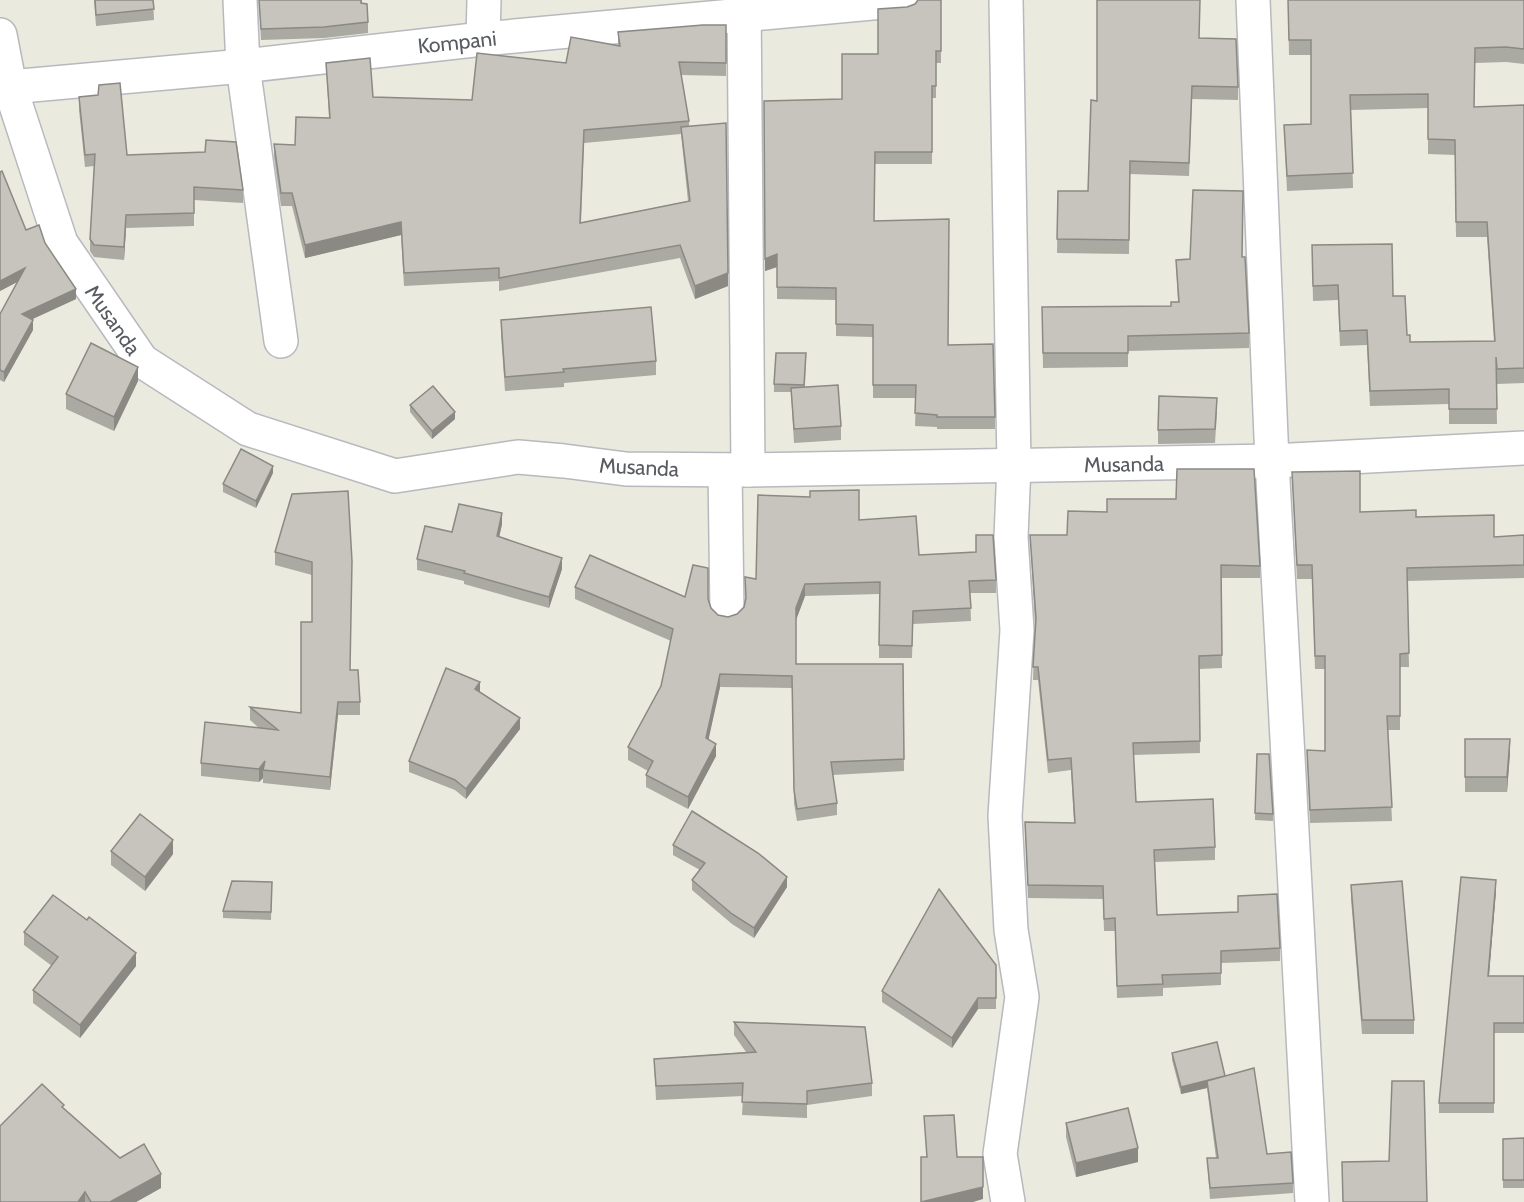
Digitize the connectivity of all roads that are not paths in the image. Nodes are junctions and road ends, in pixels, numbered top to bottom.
1 (240, 0) edge
2 (484, 0) edge
3 (905, 0) edge
4 (1006, 0) edge
5 (1253, 0) edge
6 (744, 7) edge
7 (0, 35) edge
8 (483, 39) junction
9 (243, 66) junction
10 (10, 87) junction
11 (281, 341) dead end
12 (1524, 448) edge
13 (1272, 461) junction
14 (1014, 465) junction
15 (736, 470) junction
16 (727, 611) dead end
17 (1008, 1202) edge
18 (1312, 1202) edge

1 - 9 street
2 - 8 street
3 - 6 street, Kompani
4 - 14 street
5 - 13 street
6 - 8 street, Kompani
6 - 15 street
7 - 10 street, Musanda
8 - 9 street, Kompani
9 - 10 street, Kompani
9 - 11 street
10 - 15 street, Musanda
12 - 13 street, Musanda
13 - 14 street, Musanda
13 - 18 street
14 - 15 street, Musanda
14 - 17 street
15 - 16 street

